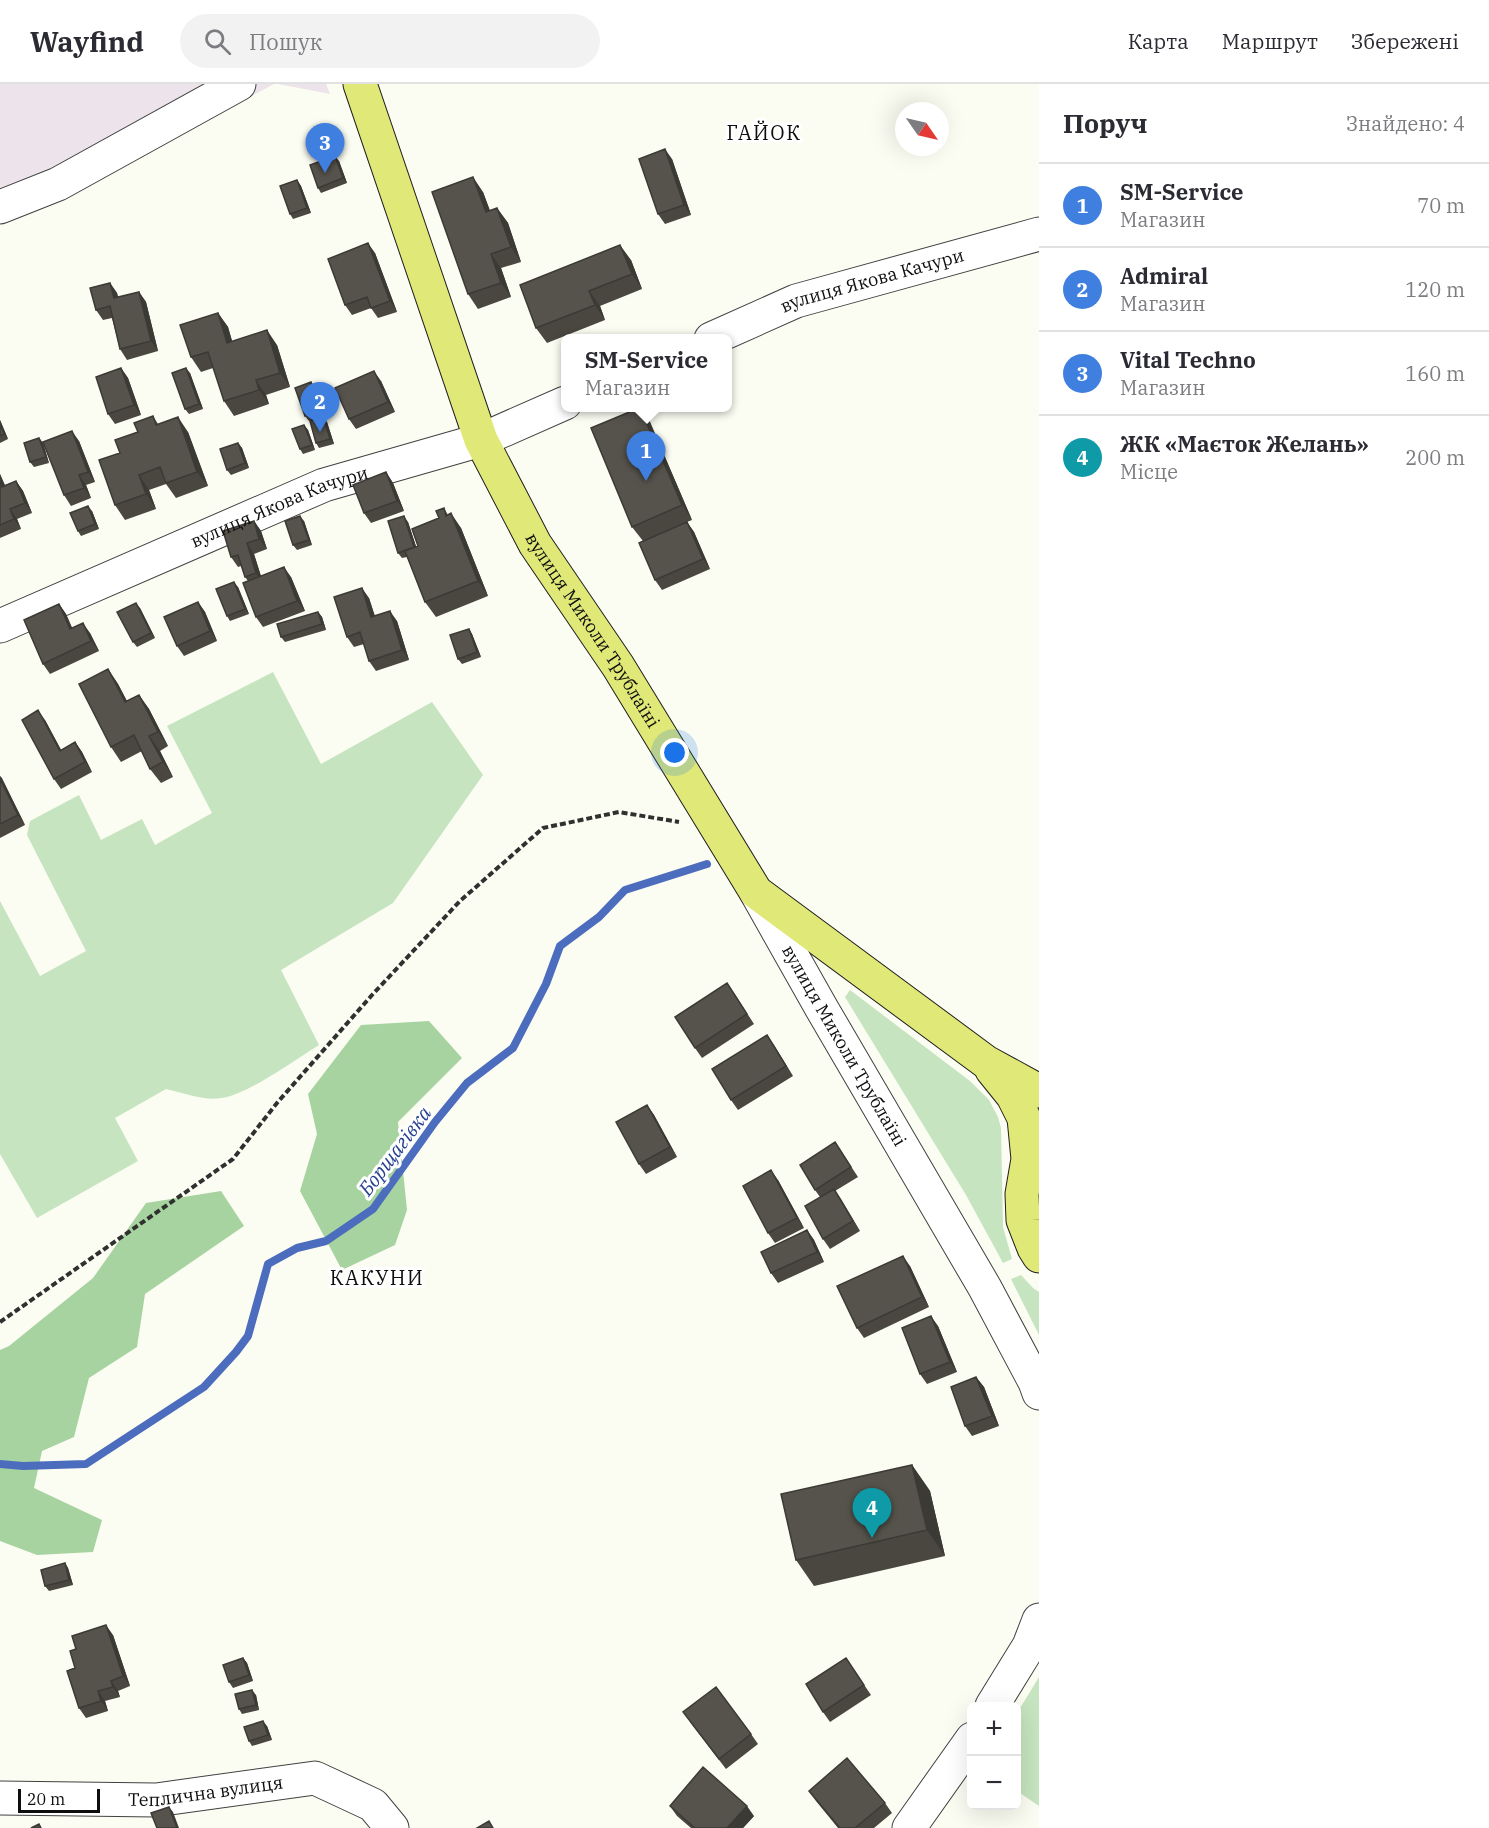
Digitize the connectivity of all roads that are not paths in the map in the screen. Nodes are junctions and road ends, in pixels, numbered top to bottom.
1 (239, 84) edge
2 (360, 84) edge
3 (0, 207) edge
4 (1039, 234) edge
5 (722, 334) edge
6 (561, 405) edge
7 (481, 440) junction
8 (0, 626) edge
9 (756, 892) junction
10 (986, 1062) junction
11 (1039, 1091) edge
12 (1033, 1151) edge
13 (1039, 1256) edge
14 (1039, 1393) edge
15 (1039, 1620) edge
16 (995, 1702) edge
17 (967, 1746) edge
18 (0, 1798) edge
19 (392, 1828) edge
20 (909, 1828) edge

1 - 3 street
2 - 7 main road, вулиця Миколи Трублаїні
4 - 5 street, вулиця Якова Качури
6 - 7 street, вулиця Якова Качури
7 - 8 street, вулиця Якова Качури
7 - 9 main road, вулиця Миколи Трублаїні
9 - 10 main road
9 - 14 street, вулиця Миколи Трублаїні
10 - 11 main road
10 - 12 main road
12 - 13 main road
15 - 16 street
17 - 20 street
18 - 19 street, Теплична вулиця

